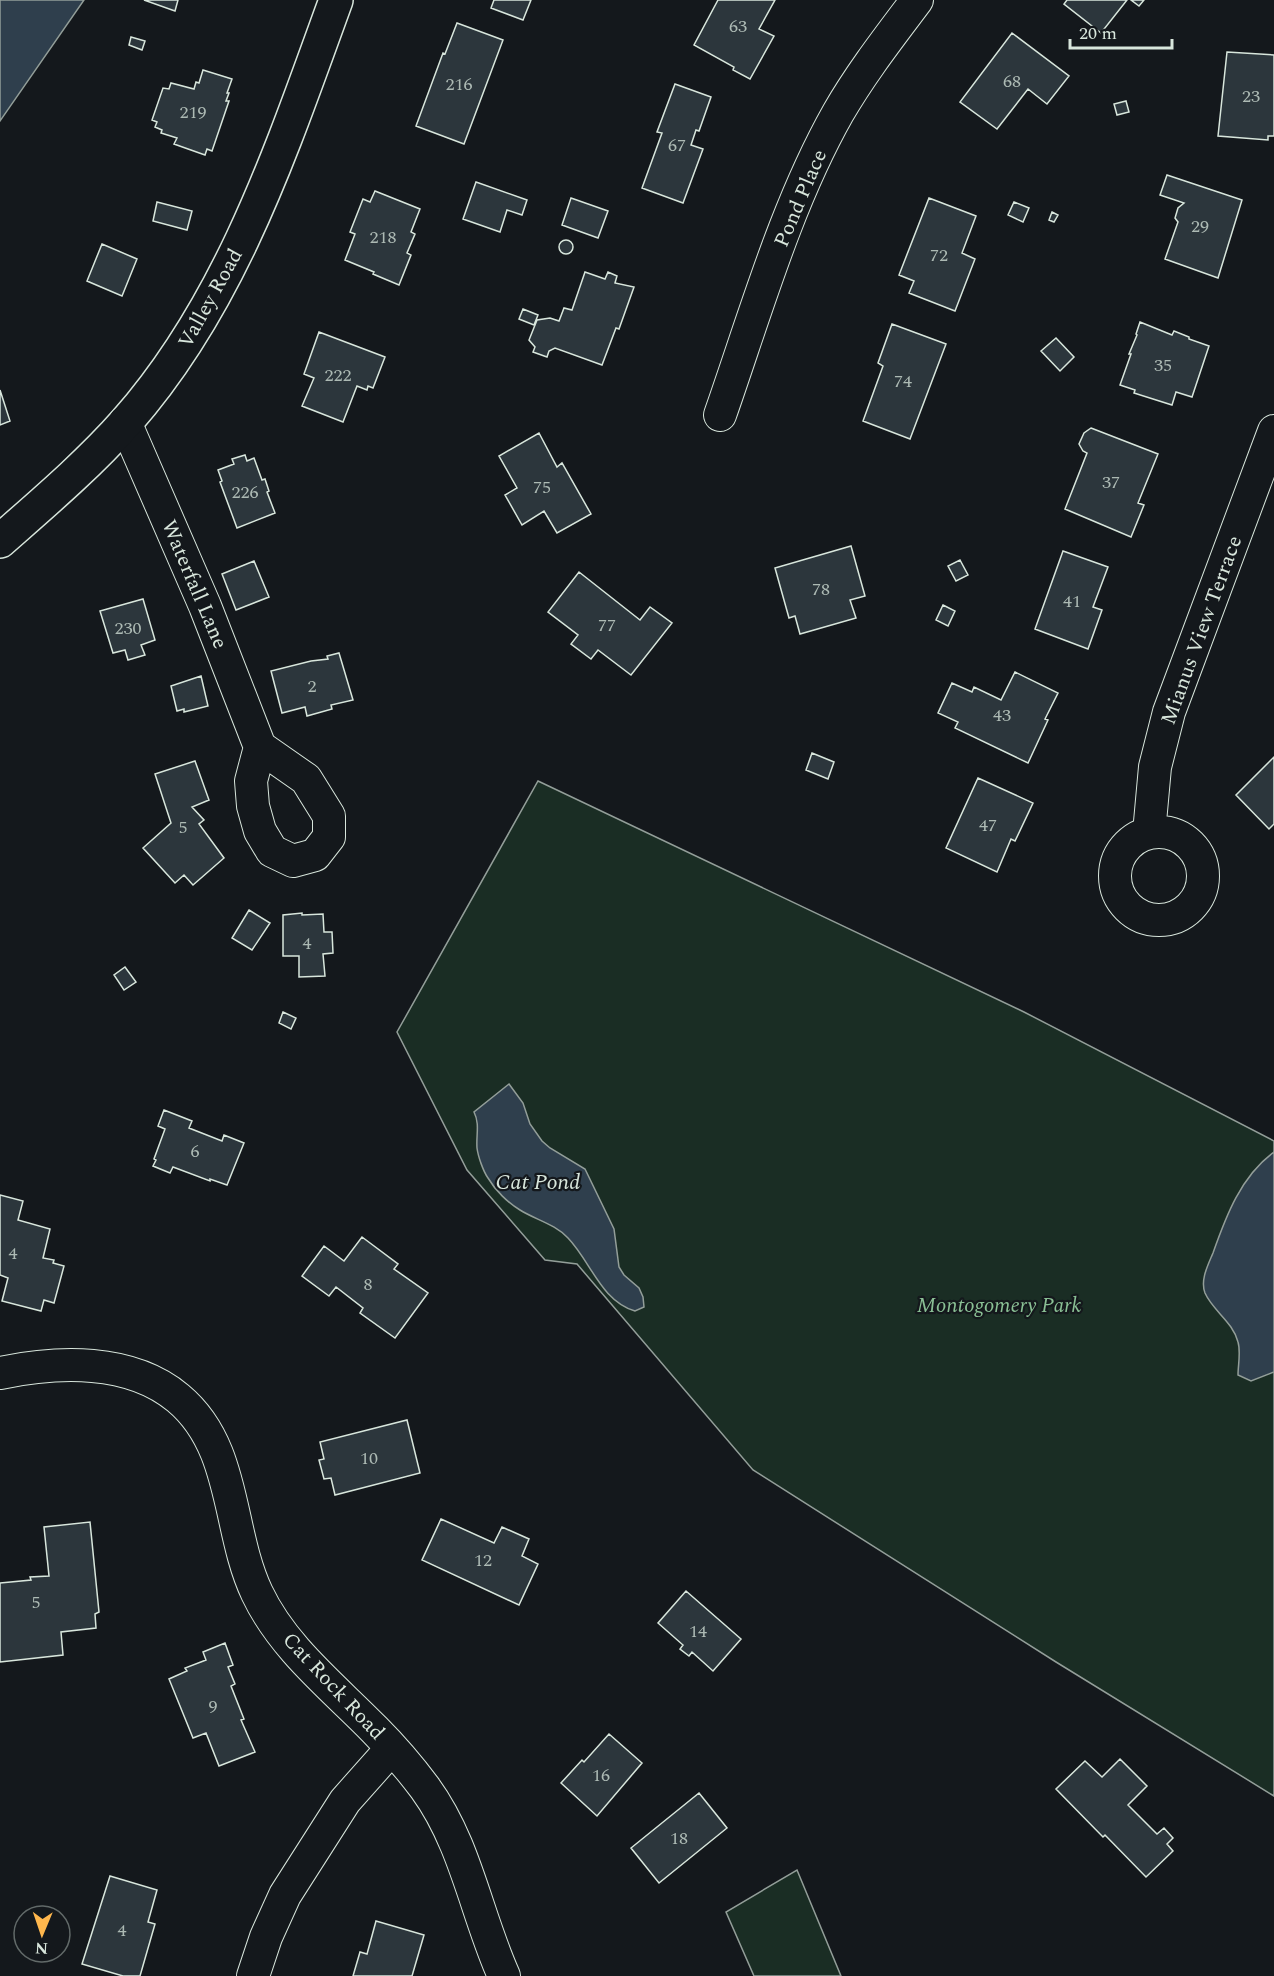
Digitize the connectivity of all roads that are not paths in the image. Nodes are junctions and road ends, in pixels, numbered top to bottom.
1 (336, 0) edge
2 (917, 0) edge
3 (720, 415) dead end
4 (126, 422) junction
5 (1274, 431) edge
6 (0, 541) edge
7 (260, 747) dead end
8 (1149, 833) dead end
9 (0, 1373) edge
10 (392, 1748) junction
11 (253, 1976) edge
12 (504, 1976) edge

1 - 4 main road, Valley Road
2 - 3 street, Pond Place
4 - 6 main road, Valley Road
4 - 7 street, Waterfall Lane
5 - 8 street, Mianus View Terrace
9 - 10 street, Cat Rock Road
10 - 11 street
10 - 12 street, Cat Rock Road

